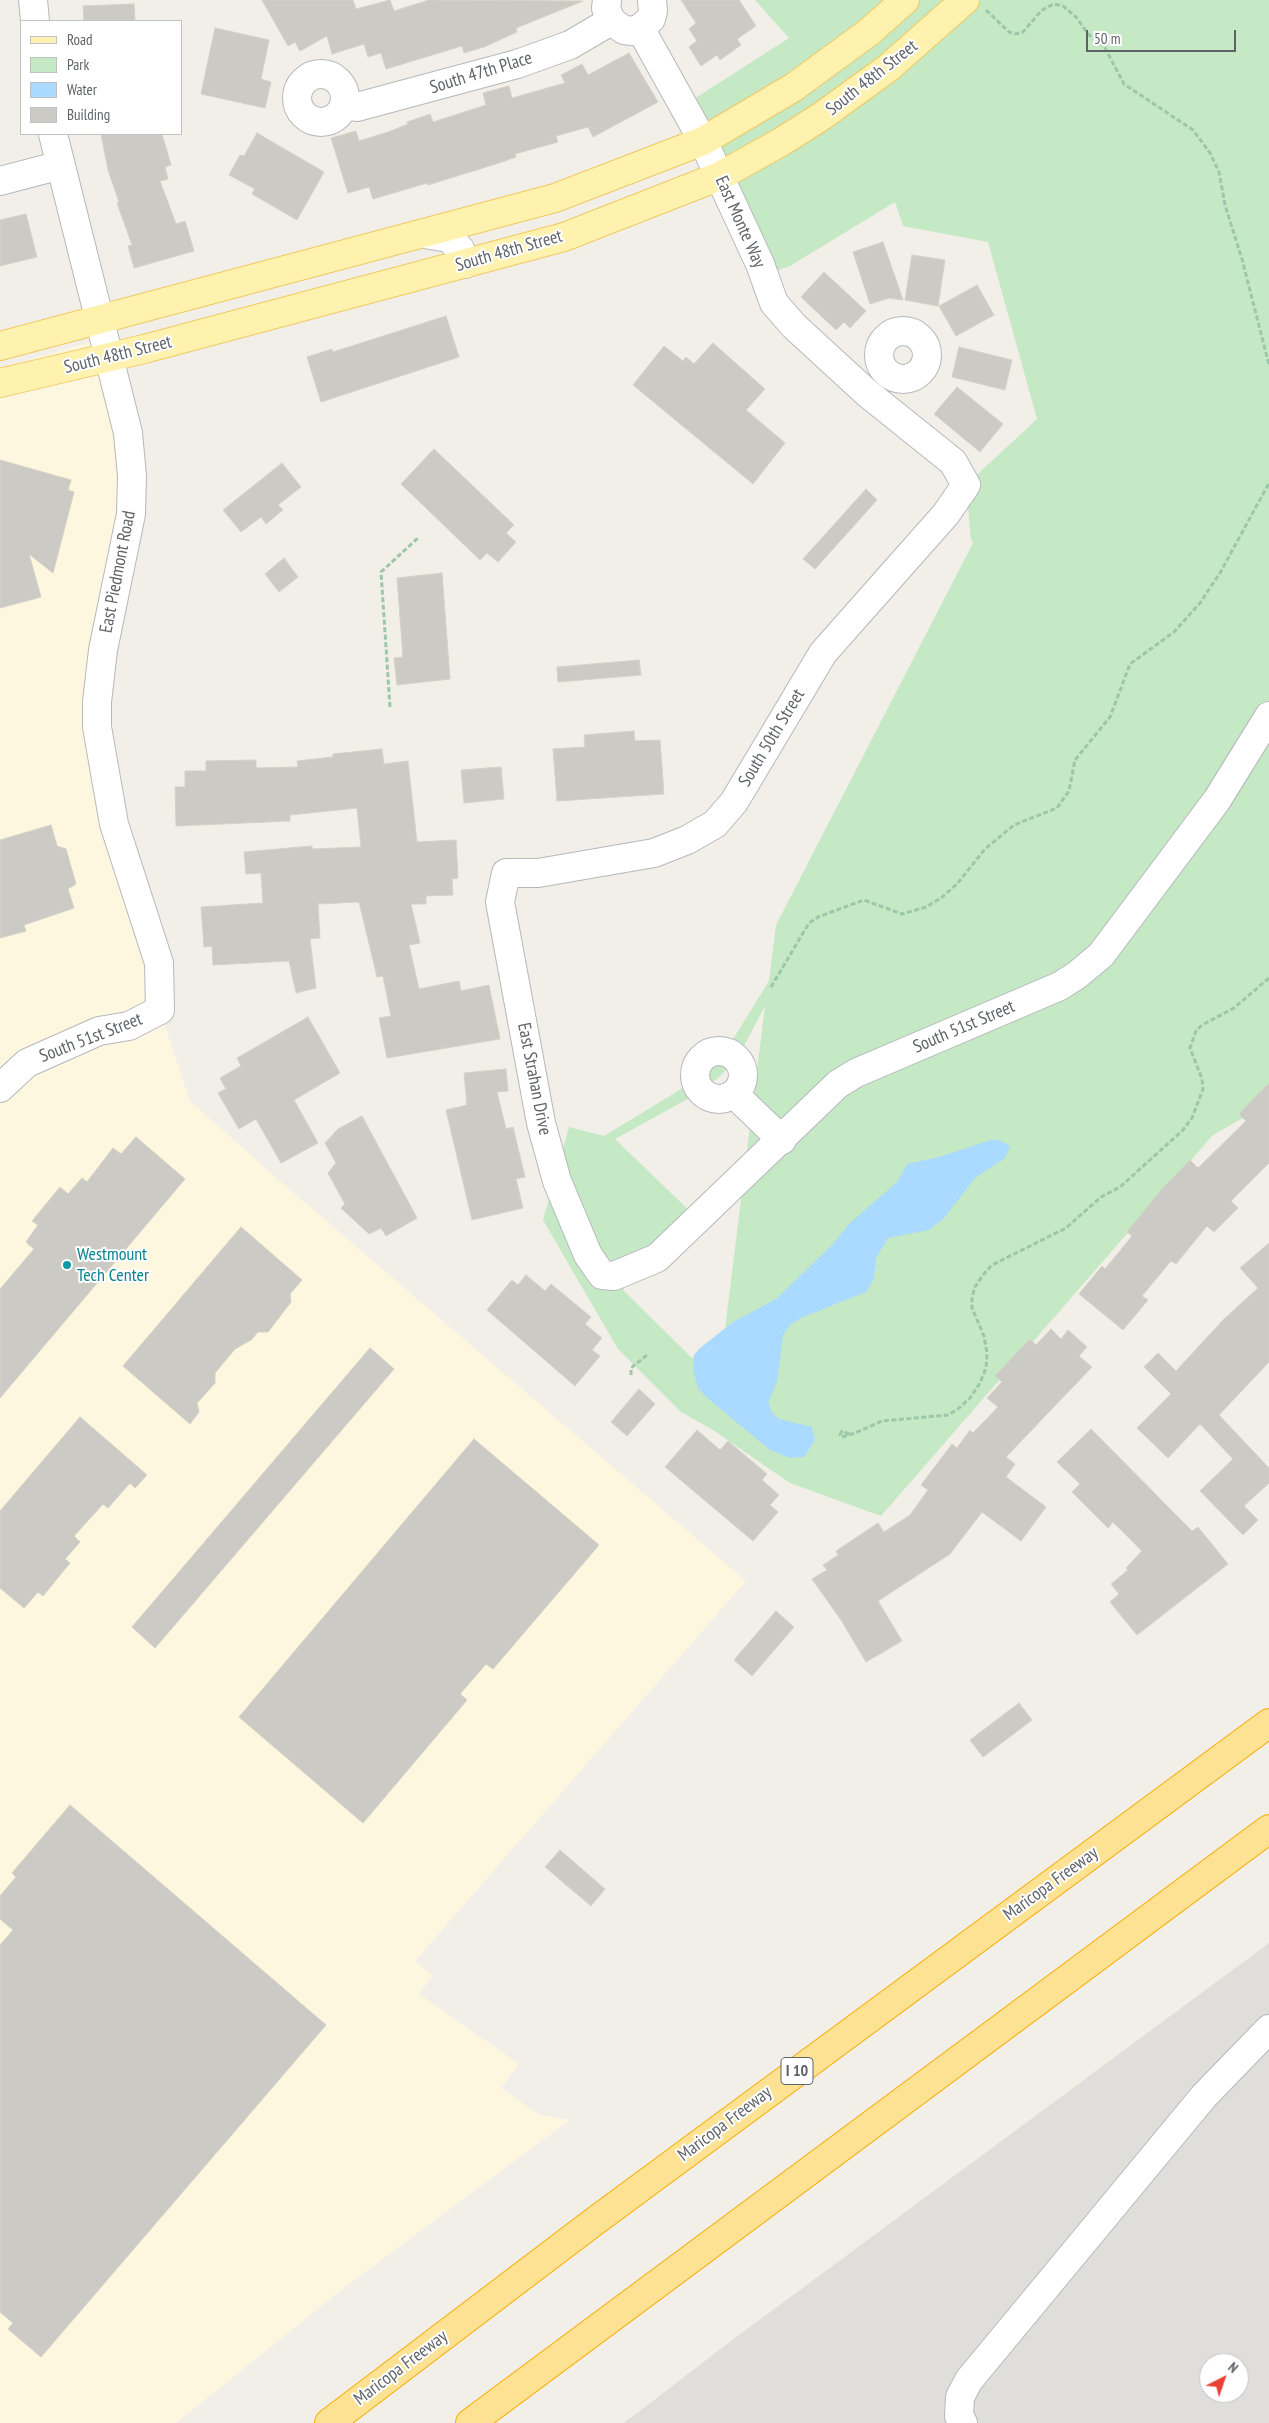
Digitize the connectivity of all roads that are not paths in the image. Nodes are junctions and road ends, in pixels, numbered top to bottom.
1 (33, 0) edge
2 (652, 0) edge
3 (905, 0) edge
4 (959, 6) edge
5 (609, 11) edge
6 (35, 20) edge
7 (640, 28) junction
8 (344, 105) dead end
9 (53, 135) edge
10 (703, 141) junction
11 (61, 165) junction
12 (720, 176) junction
13 (0, 181) edge
14 (424, 234) junction
15 (465, 264) junction
16 (100, 321) junction
17 (0, 346) edge
18 (110, 358) junction
19 (886, 372) dead end
20 (0, 383) edge
21 (867, 393) junction
22 (966, 484) joint
23 (1269, 716) edge
24 (506, 873) joint
25 (160, 1010) joint
26 (0, 1088) edge
27 (734, 1094) dead end
28 (782, 1140) junction
29 (602, 1275) joint
30 (1269, 1723) edge
31 (1269, 1829) edge
32 (1269, 2029) edge
33 (329, 2423) edge
34 (470, 2423) edge
35 (963, 2423) edge

1 - 6 street
2 - 7 street
3 - 10 main road, South 48th Street
4 - 12 main road, South 48th Street
5 - 7 street
5 - 8 street, South 47th Place
7 - 10 street, East Monte Way
9 - 11 street, East Piedmont Road
10 - 12 street, East Monte Way
10 - 14 main road, South 48th Street
11 - 13 street
11 - 16 street, East Piedmont Road
12 - 15 main road, South 48th Street
12 - 21 street, East Monte Way
14 - 15 street
14 - 16 main road, South 48th Street
15 - 18 main road, South 48th Street
16 - 17 main road, South 48th Street
16 - 18 street, East Piedmont Road
18 - 20 main road, South 48th Street
18 - 25 street, East Piedmont Road
19 - 21 street
21 - 22 street, East Monte Way
22 - 24 street, South 50th Street
23 - 28 street, South 51st Street
24 - 29 street, East Strahan Drive
25 - 26 street, South 51st Street
27 - 28 street
28 - 29 street, South 51st Street
30 - 33 highway, Maricopa Freeway / I 10
31 - 34 highway
32 - 35 street

